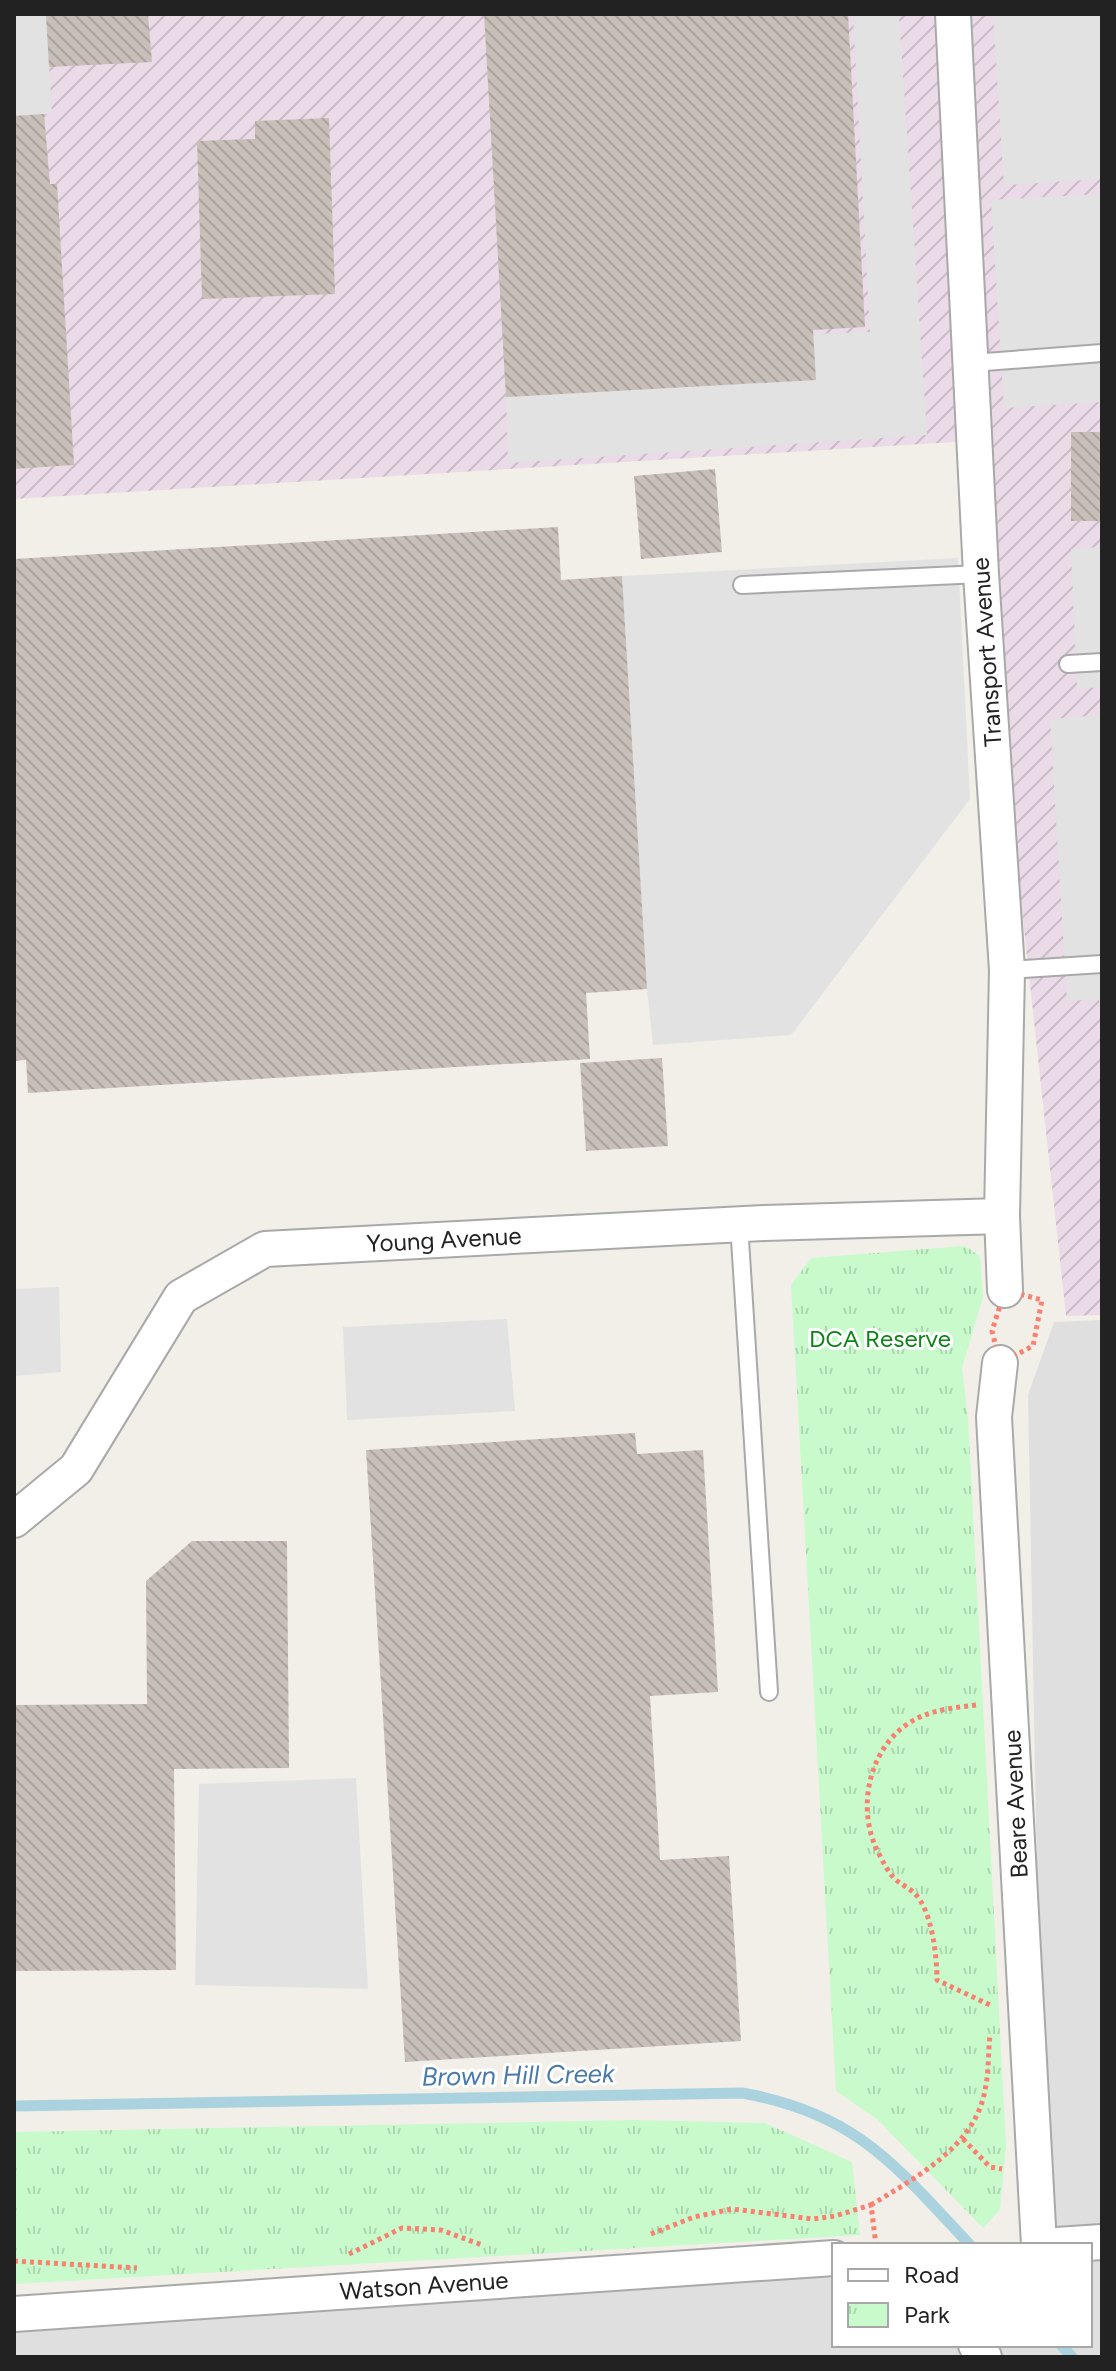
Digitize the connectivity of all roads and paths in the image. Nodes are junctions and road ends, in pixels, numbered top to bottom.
1 (953, 14) edge
2 (1102, 353) edge
3 (972, 363) junction
4 (981, 574) junction
5 (742, 585) dead end
6 (1102, 662) edge
7 (1068, 664) dead end
8 (1102, 964) edge
9 (1007, 970) junction
10 (1002, 1216) junction
11 (739, 1224) junction
12 (1005, 1290) joint
13 (1000, 1363) joint
14 (14, 1520) edge
15 (769, 1692) dead end
16 (977, 1704) dead end
17 (992, 2006) dead end
18 (963, 2139) dead end
19 (871, 2205) junction
20 (639, 2239) dead end
21 (876, 2243) edge
22 (1039, 2243) edge
23 (484, 2245) dead end
24 (832, 2258) edge
25 (337, 2260) dead end
26 (14, 2261) edge
27 (138, 2268) dead end
28 (14, 2314) edge

1 - 3 street, Transport Avenue
2 - 3 lane
3 - 4 street, Transport Avenue
4 - 5 lane
4 - 9 street, Transport Avenue
6 - 7 lane
8 - 9 lane
9 - 10 street, Transport Avenue
10 - 11 street, Young Avenue
10 - 12 street, Transport Avenue
11 - 14 street, Young Avenue
11 - 15 lane
12 - 13 path
13 - 22 street, Beare Avenue
16 - 17 path
18 - 19 path
19 - 20 path
19 - 21 path
23 - 25 path
24 - 28 street, Watson Avenue
26 - 27 path

